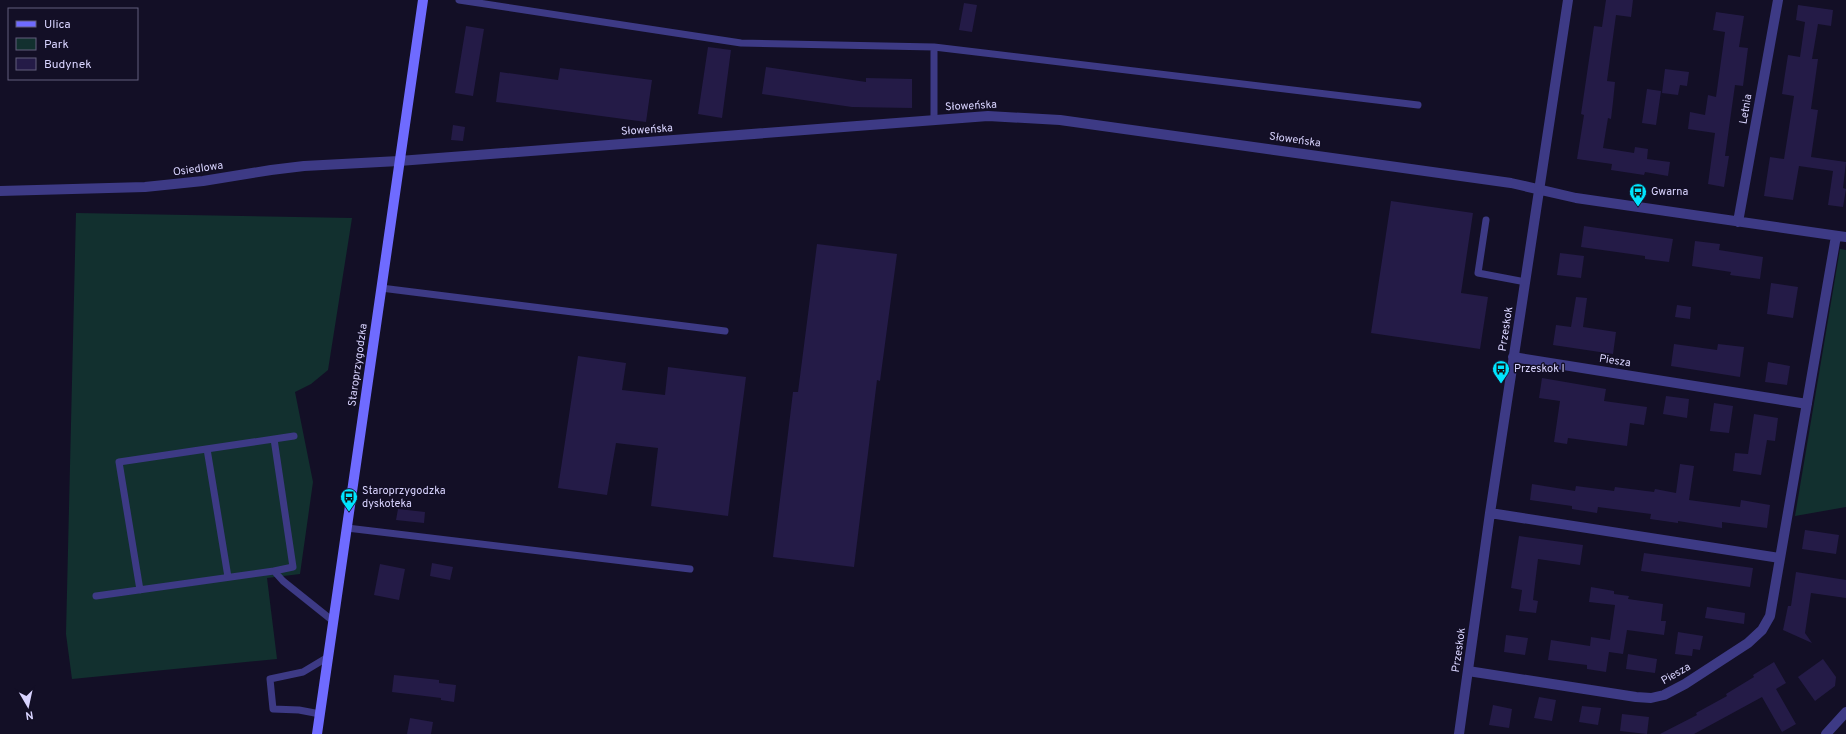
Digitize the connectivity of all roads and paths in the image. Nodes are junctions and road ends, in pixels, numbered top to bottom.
1 (423, 0) edge
2 (459, 0) edge
3 (1568, 0) edge
4 (1778, 0) edge
5 (934, 47) junction
6 (1418, 105) dead end
7 (934, 120) junction
8 (399, 161) junction
9 (1540, 189) junction
10 (0, 191) edge
11 (1486, 220) dead end
12 (1738, 222) junction
13 (1841, 236) edge
14 (1526, 282) junction
15 (381, 288) junction
16 (725, 331) dead end
17 (1513, 357) junction
18 (1807, 404) junction
19 (294, 436) dead end
20 (274, 439) junction
21 (207, 449) junction
22 (1490, 513) junction
23 (347, 528) junction
24 (1780, 558) junction
25 (690, 569) dead end
26 (274, 571) junction
27 (228, 577) junction
28 (140, 590) junction
29 (96, 596) dead end
30 (333, 621) junction
31 (328, 657) junction
32 (1468, 671) junction
33 (1846, 712) edge
34 (320, 714) junction
35 (317, 734) edge
36 (1459, 734) edge
37 (1826, 734) edge

1 - 8 street, Staroprzygodzka
2 - 5 lane
3 - 9 street, Przeskok
4 - 12 street, Letnia
5 - 6 lane
5 - 7 lane
7 - 8 street, Słoweńska
7 - 9 street, Słoweńska
8 - 10 street, Osiedlowa
8 - 15 street, Staroprzygodzka
9 - 12 street
9 - 14 street, Przeskok
11 - 14 lane
12 - 13 street
13 - 18 street, Piesza
14 - 17 street, Przeskok
15 - 16 lane
15 - 23 street, Staroprzygodzka
17 - 18 street, Piesza
17 - 22 street, Przeskok
18 - 24 street, Piesza
19 - 20 lane
20 - 21 lane
20 - 26 lane
21 - 27 lane
21 - 28 lane
22 - 24 street
22 - 32 street, Przeskok
23 - 25 lane
23 - 30 street, Staroprzygodzka
24 - 32 street, Piesza
26 - 27 lane
26 - 30 lane
27 - 28 lane
28 - 29 lane
30 - 31 street, Staroprzygodzka
31 - 34 street, Staroprzygodzka
31 - 34 lane
32 - 36 street, Przeskok
33 - 37 street
34 - 35 street, Staroprzygodzka

